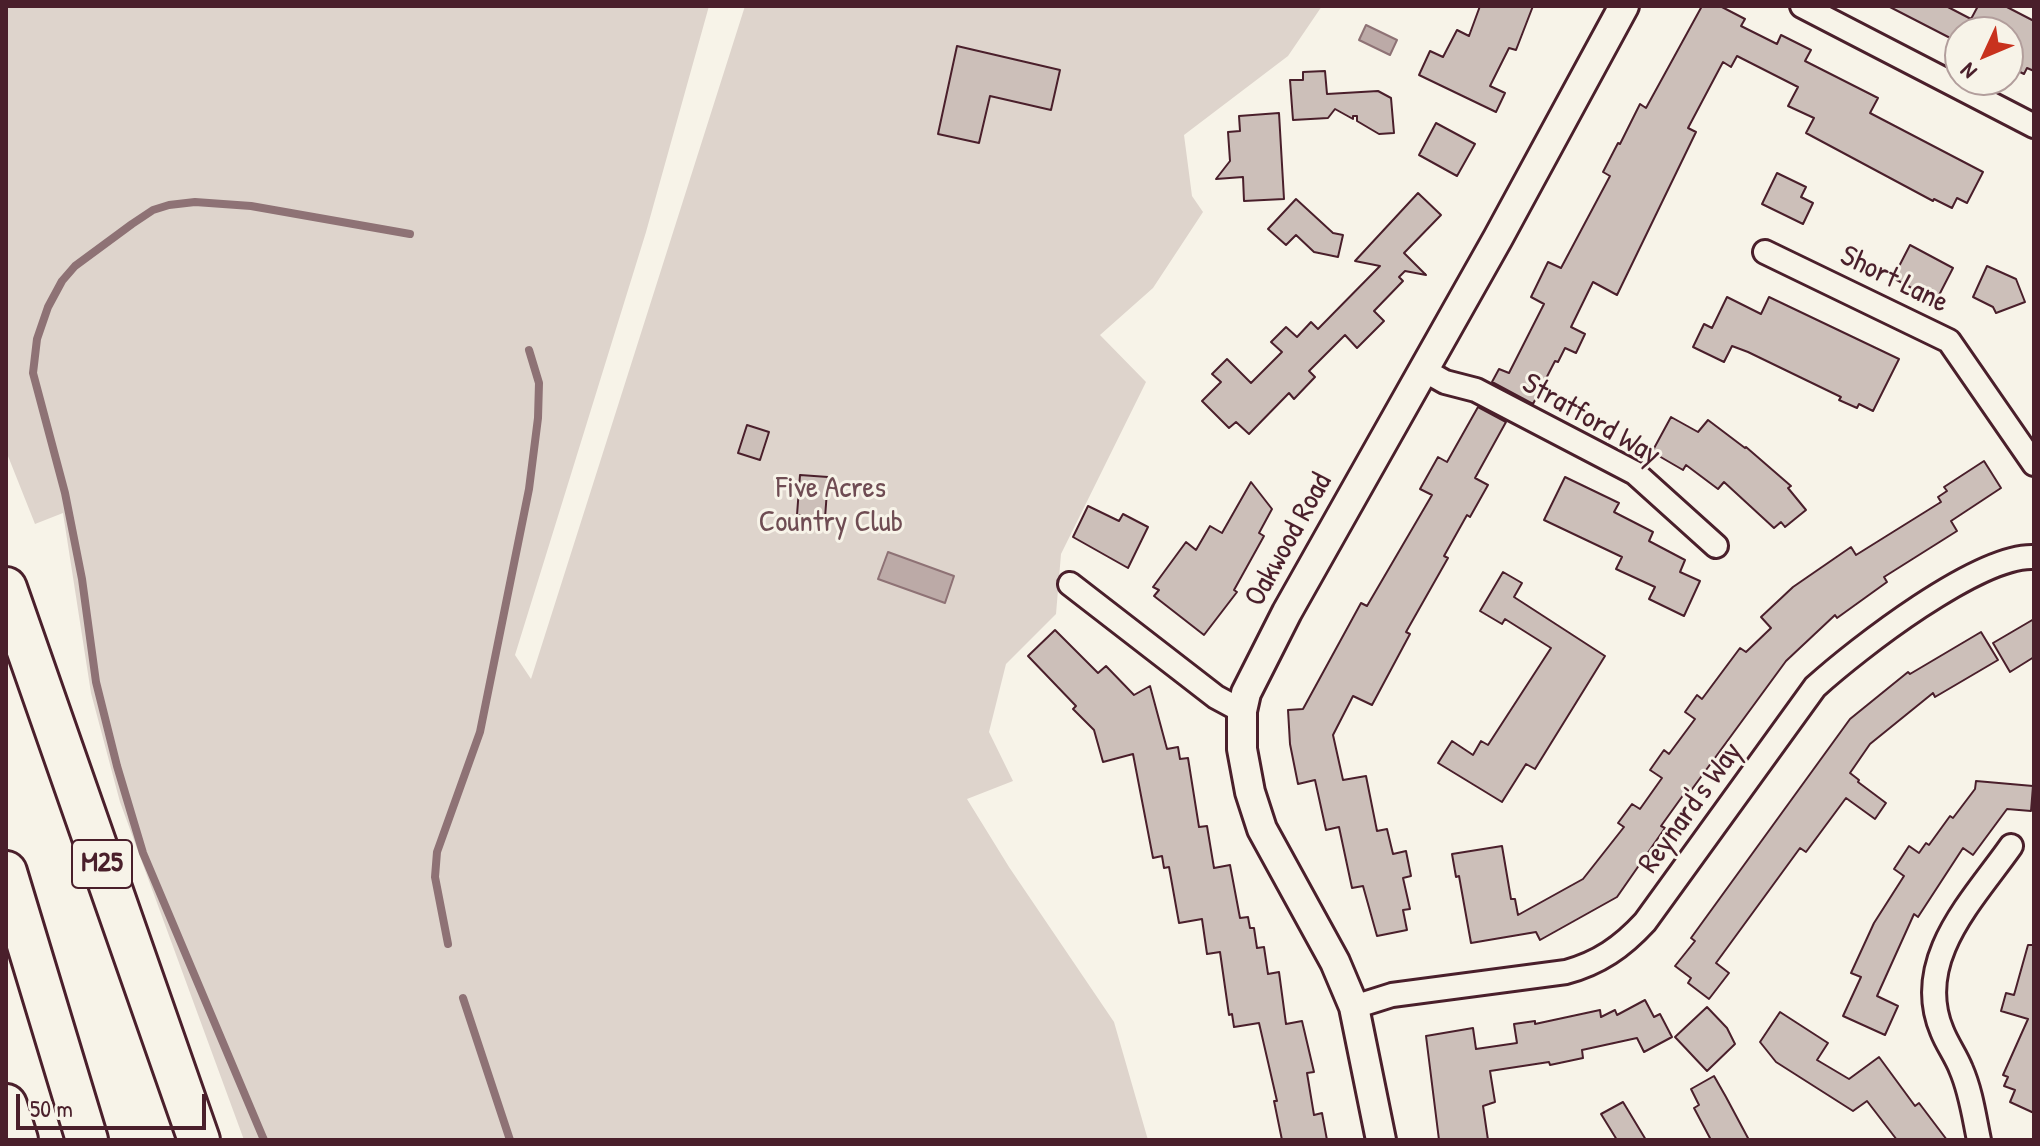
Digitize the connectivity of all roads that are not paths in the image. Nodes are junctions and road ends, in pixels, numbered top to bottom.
1 (1624, 6) edge
2 (1802, 6) edge
3 (2034, 126) edge
4 (1765, 252) dead end
5 (1422, 369) junction
6 (2034, 464) edge
7 (1716, 546) dead end
8 (2034, 557) edge
9 (1070, 584) dead end
10 (6, 588) edge
11 (1242, 711) junction
12 (2011, 846) dead end
13 (6, 872) edge
14 (1354, 1007) junction
15 (6, 1105) edge
16 (17, 1140) edge
17 (87, 1140) edge
18 (199, 1140) edge
19 (1381, 1140) edge
20 (1979, 1140) edge

1 - 5 street, Oakwood Road
2 - 3 street
4 - 6 street, Short Lane
5 - 7 street, Stratford Way
5 - 11 street, Oakwood Road
8 - 14 street, Reynard's Way
9 - 11 street
10 - 18 highway, M25
11 - 14 street, Oakwood Road
12 - 20 street
13 - 17 highway
14 - 19 street, Oakwood Road
15 - 16 highway

